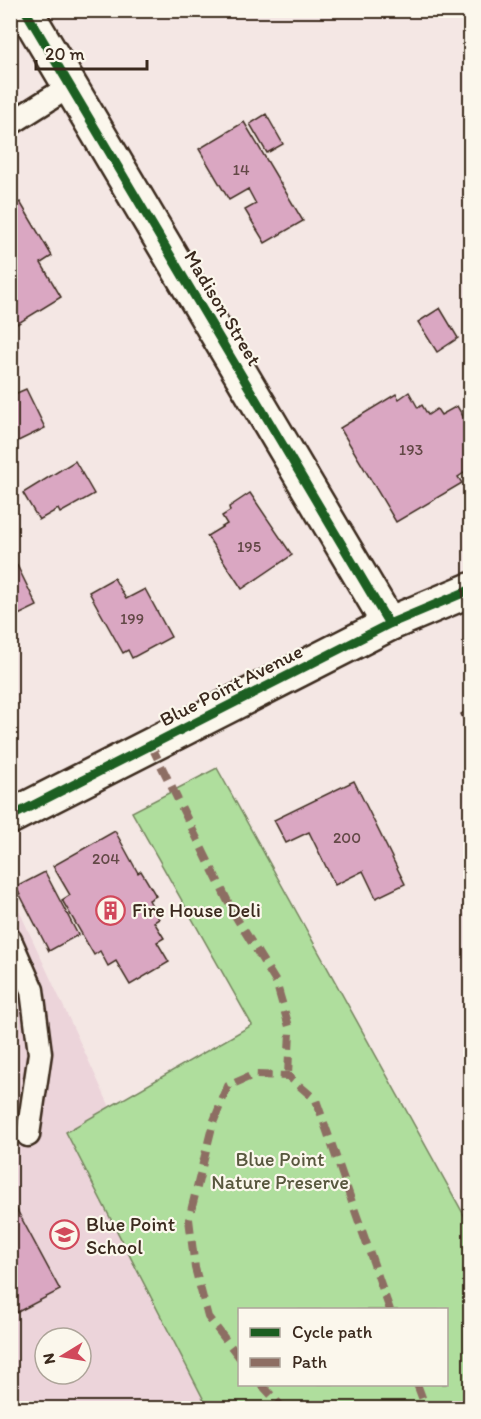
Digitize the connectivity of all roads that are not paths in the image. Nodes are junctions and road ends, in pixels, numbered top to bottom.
1 (25, 10) edge
2 (70, 86) junction
3 (10, 124) edge
4 (471, 590) edge
5 (389, 624) junction
6 (10, 817) edge
7 (10, 940) edge
8 (28, 1135) dead end

1 - 2 street, Madison Street
2 - 3 lane
2 - 5 street, Madison Street
4 - 5 street, Blue Point Avenue
5 - 6 street, Blue Point Avenue
7 - 8 lane

